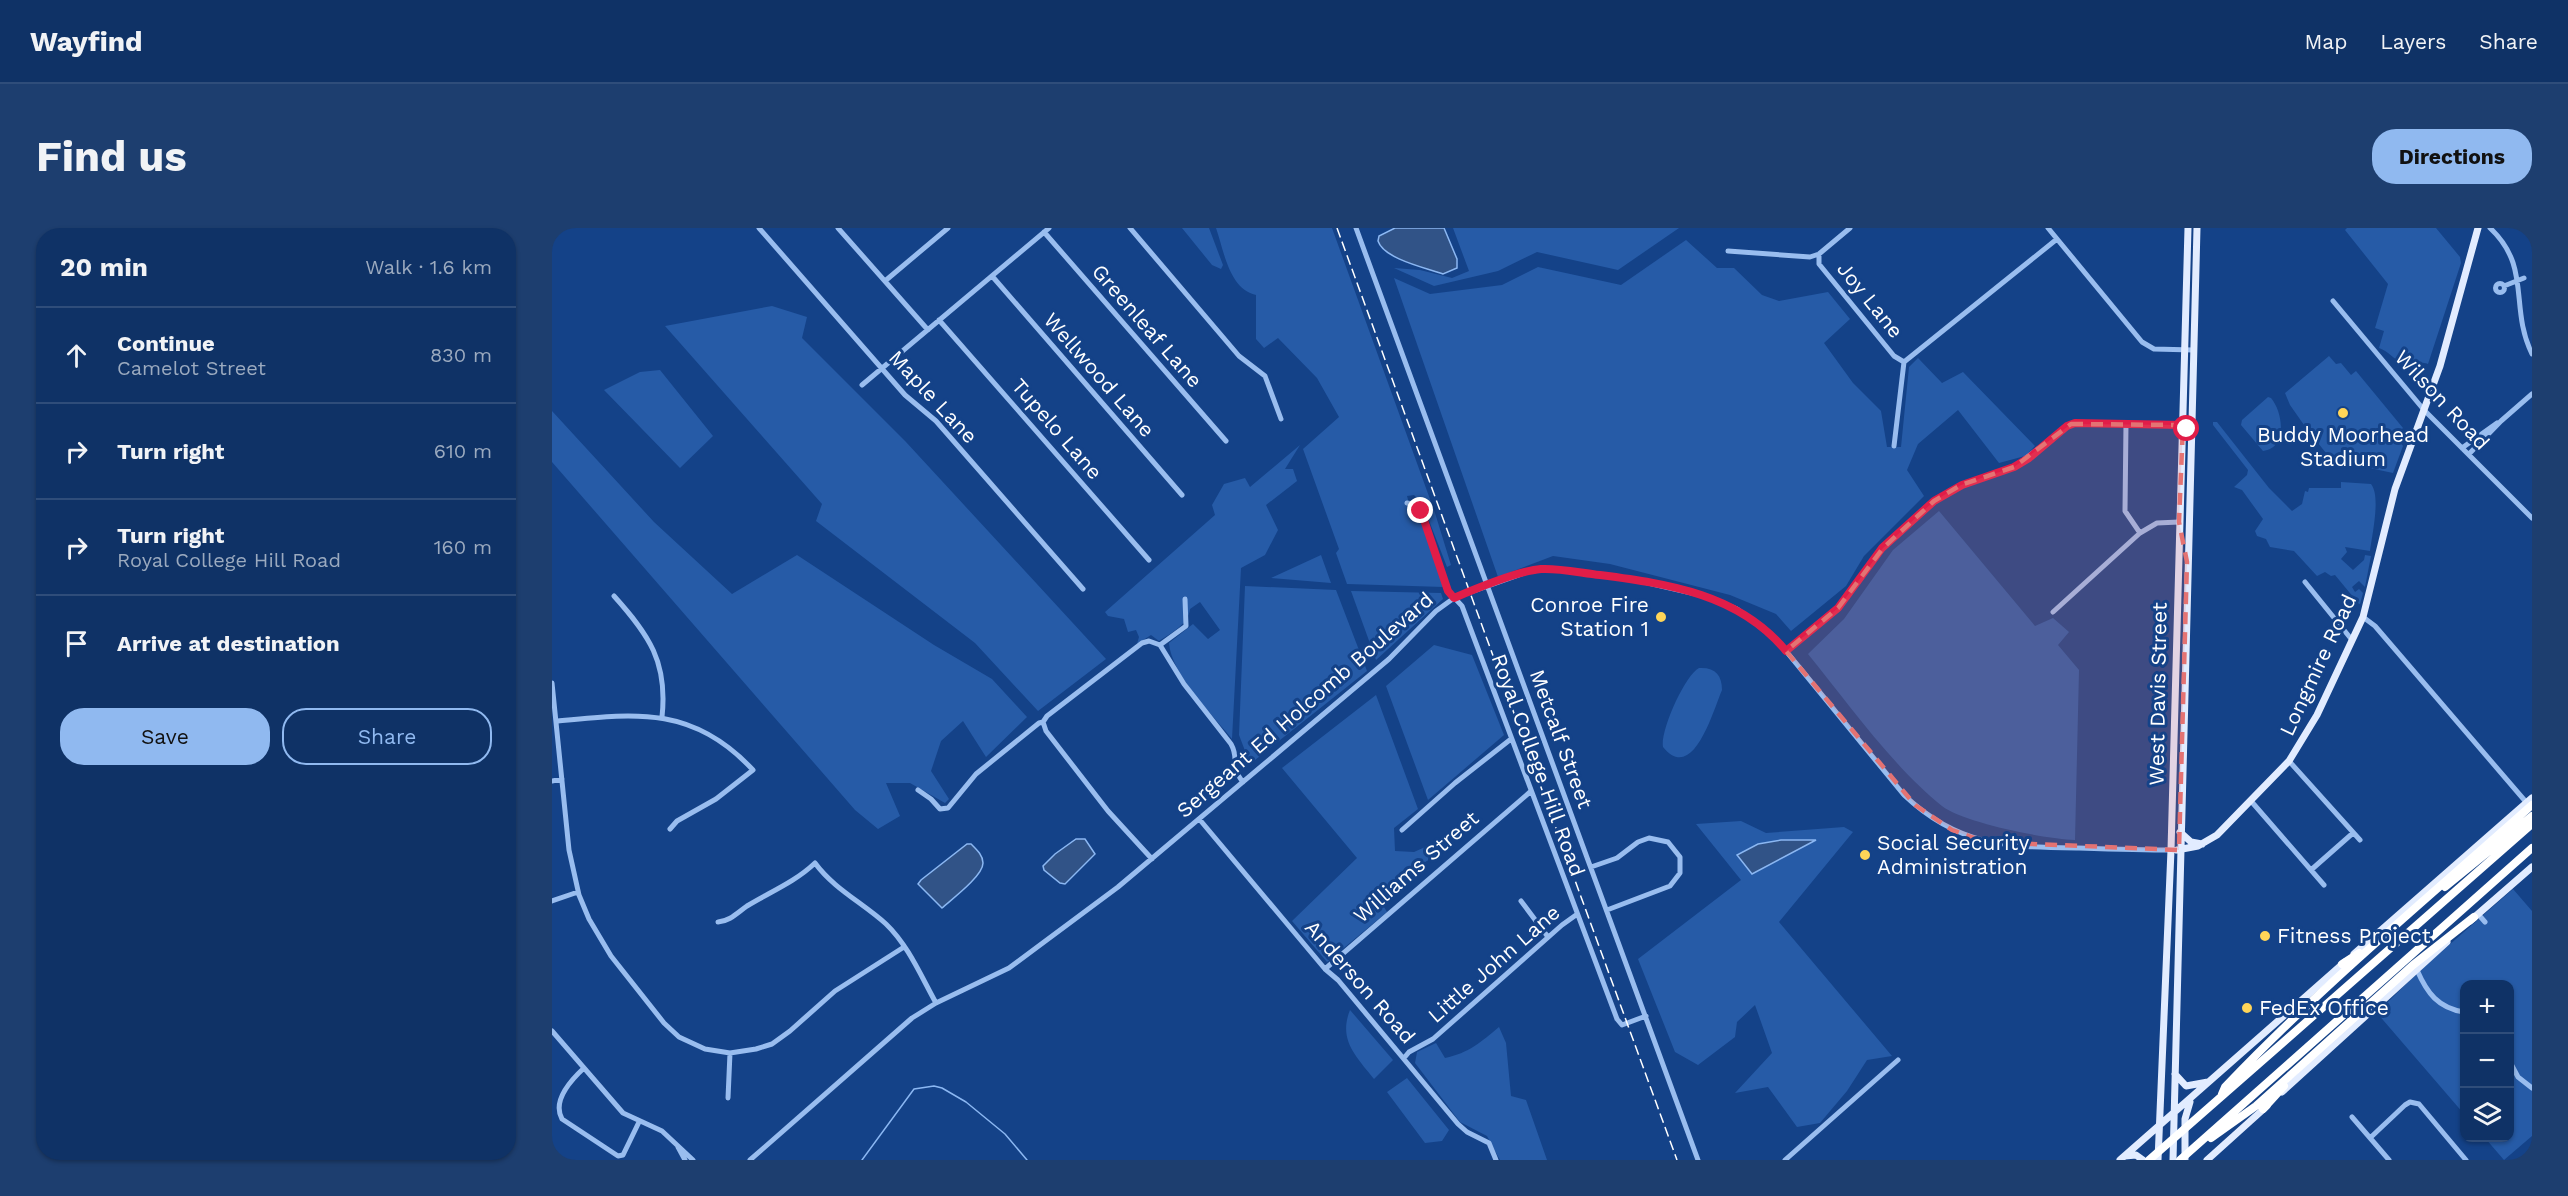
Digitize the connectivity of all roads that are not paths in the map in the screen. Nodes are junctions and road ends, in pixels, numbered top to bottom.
1 (759, 228) edge
2 (848, 228) edge
3 (948, 228) edge
4 (1050, 228) edge
5 (1130, 228) edge
6 (1356, 228) edge
7 (1850, 228) edge
8 (2048, 228) edge
9 (2188, 228) edge
10 (2197, 228) edge
11 (2478, 228) edge
12 (2490, 228) edge
13 (840, 230) edge
14 (1044, 232) junction
15 (2057, 239) junction
16 (1728, 251) dead end
17 (1819, 254) junction
18 (2187, 254) junction
19 (992, 276) junction
20 (2524, 278) junction
21 (885, 281) junction
22 (2504, 286) dead end
23 (2195, 295) junction
24 (2333, 301) dead end
25 (939, 320) junction
26 (928, 330) junction
27 (2529, 340) edge
28 (2184, 350) junction
29 (2193, 350) junction
30 (2532, 354) edge
31 (1904, 362) junction
32 (883, 368) junction
33 (862, 385) dead end
34 (2532, 394) edge
35 (2424, 410) junction
36 (1281, 419) dead end
37 (2501, 421) junction
38 (2126, 424) junction
39 (2183, 425) junction
40 (1226, 441) dead end
41 (1894, 446) dead end
42 (2462, 448) junction
43 (2469, 454) junction
44 (2190, 462) junction
45 (2181, 484) junction
46 (1182, 495) dead end
47 (1407, 503) dead end
48 (2532, 518) edge
49 (2179, 522) junction
50 (2188, 524) junction
51 (2140, 533) junction
52 (1149, 560) dead end
53 (2187, 562) junction
54 (2305, 582) dead end
55 (1486, 586) junction
56 (1083, 589) dead end
57 (614, 596) dead end
58 (1454, 598) junction
59 (1185, 599) dead end
60 (2053, 612) dead end
61 (2363, 617) junction
62 (2352, 640) junction
63 (1160, 645) junction
64 (2176, 646) junction
65 (1786, 651) junction
66 (552, 683) edge
67 (2183, 692) junction
68 (662, 717) junction
69 (558, 721) junction
70 (1043, 722) junction
71 (1511, 739) junction
72 (2289, 761) junction
73 (562, 779) junction
74 (552, 781) edge
75 (1243, 782) junction
76 (918, 790) dead end
77 (1530, 792) junction
78 (2251, 801) junction
79 (2530, 802) edge
80 (2532, 816) edge
81 (1200, 820) junction
82 (2532, 824) edge
83 (670, 829) dead end
84 (1402, 830) dead end
85 (2180, 832) junction
86 (2353, 833) junction
87 (2360, 840) dead end
88 (2204, 844) junction
89 (2532, 848) edge
90 (2175, 850) junction
91 (1152, 859) junction
92 (1591, 867) junction
93 (2532, 867) edge
94 (2311, 870) junction
95 (2324, 885) dead end
96 (578, 892) junction
97 (552, 901) edge
98 (1521, 901) dead end
99 (1607, 910) junction
100 (1576, 915) junction
101 (2476, 916) junction
102 (718, 922) dead end
103 (2485, 922) dead end
104 (1548, 937) junction
105 (904, 947) junction
106 (2342, 964) junction
107 (2398, 967) junction
108 (1325, 969) junction
109 (2417, 970) junction
110 (936, 1003) junction
111 (2460, 1011) edge
112 (1646, 1016) junction
113 (552, 1031) edge
114 (730, 1053) junction
115 (1404, 1058) junction
116 (1898, 1060) dead end
117 (584, 1068) junction
118 (2514, 1070) edge
119 (2175, 1074) junction
120 (2211, 1081) junction
121 (2532, 1088) edge
122 (2193, 1097) junction
123 (728, 1098) dead end
124 (2220, 1098) junction
125 (2260, 1107) junction
126 (2174, 1113) junction
127 (2352, 1117) dead end
128 (639, 1122) junction
129 (2160, 1126) junction
130 (2370, 1138) junction
131 (677, 1146) junction
132 (2197, 1146) junction
133 (2123, 1158) edge
134 (685, 1160) edge
135 (693, 1160) edge
136 (750, 1160) edge
137 (1496, 1160) edge
138 (1698, 1160) edge
139 (1785, 1160) edge
140 (2143, 1160) edge
141 (2149, 1160) edge
142 (2158, 1160) edge
143 (2173, 1160) edge
144 (2180, 1160) edge
145 (2185, 1160) edge
146 (2207, 1160) edge
147 (2389, 1160) edge
148 (2466, 1160) edge

1 - 32 street, Maple Lane
2 - 13 street
3 - 21 street
4 - 14 street
5 - 36 street
6 - 55 street, Metcalf Street
7 - 17 street
8 - 15 street
9 - 18 main road, West Davis Street
10 - 23 main road, West Davis Street
11 - 35 main road, Longmire Road
12 - 20 street
13 - 21 street
14 - 19 street
14 - 40 street, Greenleaf Lane
15 - 28 street
15 - 31 street
16 - 17 street
17 - 31 street, Joy Lane
18 - 23 main road
18 - 28 main road, West Davis Street
19 - 25 street
19 - 46 street, Wellwood Lane
20 - 22 street
20 - 27 street
21 - 26 street
23 - 29 main road, West Davis Street
24 - 35 street, Wilson Road
25 - 26 street
25 - 52 street, Tupelo Lane
26 - 32 street
27 - 30 street
28 - 29 street
28 - 39 main road, West Davis Street
29 - 44 main road, West Davis Street
31 - 41 street
32 - 33 street
32 - 56 street, Maple Lane
34 - 37 street
35 - 42 street, Wilson Road
35 - 61 main road, Longmire Road
37 - 42 street
37 - 43 street
38 - 39 street
38 - 51 street
38 - 65 street
39 - 44 main road
39 - 45 main road, West Davis Street
42 - 43 street, Wilson Road
43 - 48 street, Wilson Road
44 - 50 main road, West Davis Street
45 - 49 main road, West Davis Street
45 - 50 main road
47 - 58 street, Royal College Hill Road
49 - 51 street
49 - 53 main road
49 - 64 main road, West Davis Street
50 - 53 main road, West Davis Street
51 - 60 street
53 - 67 main road, West Davis Street
54 - 62 street
55 - 58 street, Sergeant Ed Holcomb Boulevard
55 - 65 street, Sergeant Ed Holcomb Boulevard
55 - 92 street, Metcalf Street
57 - 68 street
58 - 71 street, Royal College Hill Road
58 - 75 street, Sergeant Ed Holcomb Boulevard
59 - 63 street
61 - 62 main road, Longmire Road
61 - 79 street
62 - 72 main road, Longmire Road
63 - 70 street
63 - 75 street
64 - 67 main road
64 - 90 main road, West Davis Street
65 - 90 street, Sergeant Ed Holcomb Boulevard
66 - 69 street
67 - 85 main road, West Davis Street
68 - 69 street
68 - 83 street
69 - 73 street
70 - 76 street
70 - 91 street
71 - 77 street, Royal College Hill Road
71 - 84 street
72 - 78 main road, Longmire Road
72 - 86 street
73 - 74 street
73 - 96 street
75 - 81 street, Sergeant Ed Holcomb Boulevard
77 - 100 street, Royal College Hill Road
77 - 108 street, Williams Street
78 - 88 main road, Longmire Road
78 - 94 street
79 - 106 main road
79 - 124 highway
80 - 106 highway
81 - 91 street, Sergeant Ed Holcomb Boulevard
81 - 108 street, Anderson Road
82 - 124 highway
85 - 88 main road
85 - 90 main road, West Davis Street
86 - 87 street
86 - 94 street
88 - 90 main road, Longmire Road
89 - 107 highway
90 - 119 main road, West Davis Street
90 - 129 main road, West Davis Street
91 - 110 street, Sergeant Ed Holcomb Boulevard
92 - 99 street, Metcalf Street
92 - 99 street
93 - 101 main road
94 - 95 street
96 - 97 street
96 - 114 street
98 - 104 street
99 - 112 street, Metcalf Street
100 - 104 street, Little John Lane
100 - 112 street, Royal College Hill Road
101 - 103 street
101 - 109 main road
101 - 125 highway
102 - 105 street
104 - 115 street, Little John Lane
105 - 110 street
105 - 114 street
106 - 120 main road
107 - 125 highway
107 - 132 highway
108 - 115 street, Anderson Road
109 - 111 street
109 - 125 main road
110 - 136 street, Sergeant Ed Holcomb Boulevard
112 - 138 street, Metcalf Street
113 - 117 street
114 - 123 street
115 - 137 street, Anderson Road
116 - 139 street
117 - 128 street
117 - 128 street
118 - 121 street
119 - 120 main road
119 - 126 main road, West Davis Street
120 - 122 main road
122 - 126 main road
122 - 145 main road
124 - 141 highway
125 - 132 highway
125 - 146 main road
126 - 129 main road
126 - 143 main road, West Davis Street
127 - 130 street
128 - 131 street
129 - 133 main road
129 - 142 main road, West Davis Street
130 - 147 street
130 - 148 street
131 - 134 street
131 - 135 street
132 - 144 highway
133 - 140 main road

